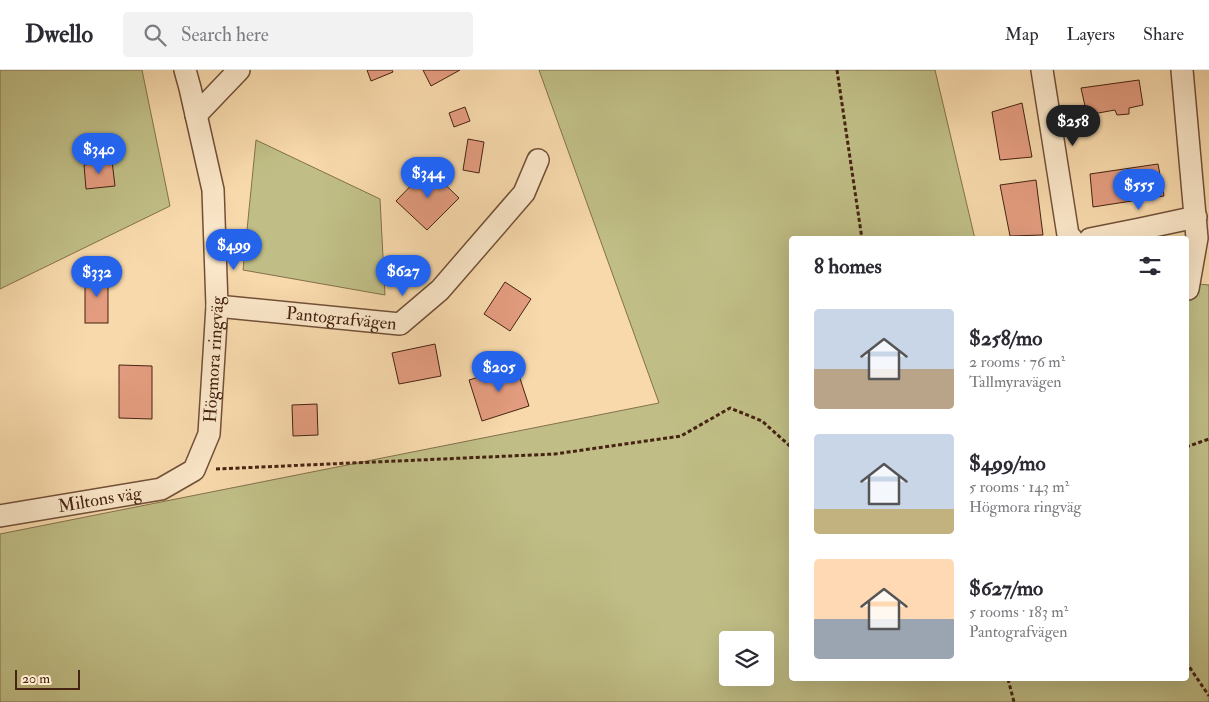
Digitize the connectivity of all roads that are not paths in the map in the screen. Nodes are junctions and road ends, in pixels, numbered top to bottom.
1 (185, 70) edge
2 (239, 70) edge
3 (1042, 70) edge
4 (1182, 70) edge
5 (196, 115) junction
6 (538, 160) dead end
7 (1196, 217) junction
8 (1069, 236) edge
9 (1104, 236) edge
10 (1189, 282) edge
11 (216, 306) junction
12 (194, 470) joint
13 (0, 516) edge

1 - 5 street, Högmora ringväg
2 - 5 street
3 - 8 street
4 - 7 street
5 - 11 street, Högmora ringväg
6 - 11 street, Pantografvägen
7 - 9 street
7 - 10 street
11 - 12 street, Högmora ringväg
12 - 13 street, Miltons väg

